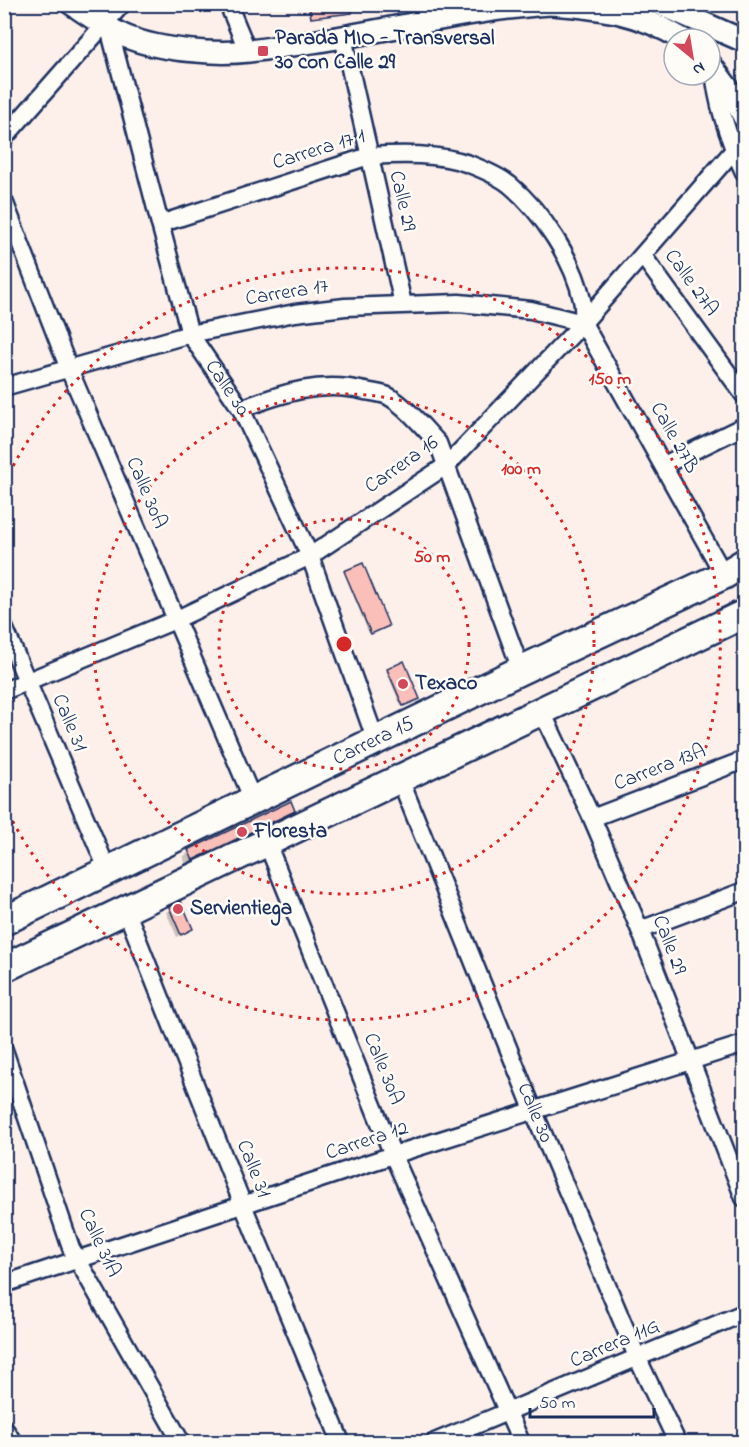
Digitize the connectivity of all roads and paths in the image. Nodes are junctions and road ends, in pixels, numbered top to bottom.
1 (72, 4) edge
2 (122, 4) edge
3 (228, 4) edge
4 (552, 4) edge
5 (660, 4) edge
6 (520, 5) edge
7 (106, 26) junction
8 (662, 27) edge
9 (343, 37) junction
10 (744, 41) edge
11 (248, 52) junction
12 (722, 80) edge
13 (716, 87) edge
14 (744, 117) edge
15 (4, 138) edge
16 (734, 150) junction
17 (369, 156) junction
18 (744, 172) edge
19 (4, 201) edge
20 (160, 224) junction
21 (643, 256) junction
22 (403, 304) junction
23 (583, 323) junction
24 (190, 334) junction
25 (69, 369) junction
26 (4, 387) edge
27 (744, 395) edge
28 (241, 409) junction
29 (744, 426) edge
30 (447, 465) junction
31 (664, 465) junction
32 (310, 556) junction
33 (734, 569) edge
34 (744, 614) edge
35 (175, 620) junction
36 (4, 627) edge
37 (521, 670) junction
38 (27, 681) junction
39 (4, 691) edge
40 (542, 712) junction
41 (376, 741) junction
42 (744, 760) edge
43 (400, 779) junction
44 (253, 800) junction
45 (592, 818) junction
46 (267, 843) junction
47 (108, 871) junction
48 (744, 891) edge
49 (126, 910) junction
50 (4, 921) edge
51 (640, 930) junction
52 (4, 968) edge
53 (744, 1044) edge
54 (4, 1050) edge
55 (689, 1060) junction
56 (534, 1112) junction
57 (393, 1155) junction
58 (744, 1198) edge
59 (243, 1205) junction
60 (77, 1258) junction
61 (4, 1284) edge
62 (744, 1313) edge
63 (638, 1359) junction
64 (507, 1413) junction
65 (4, 1428) edge
66 (14, 1443) edge
67 (181, 1443) edge
68 (341, 1443) edge
69 (435, 1443) edge
70 (521, 1443) edge
71 (677, 1443) edge

1 - 7 street
2 - 7 street
3 - 11 street
4 - 6 street
4 - 8 street
5 - 10 street
6 - 9 street
7 - 11 street
7 - 15 street
7 - 20 street, Calle 30
9 - 11 street
9 - 17 street, Calle 29
12 - 14 street
13 - 16 street
16 - 18 street
16 - 21 street, Carrera 16
17 - 20 street, Carrera 17 1
17 - 22 street, Calle 29
17 - 23 street, Carrera 17 1
19 - 25 street, Calle 30A
20 - 24 street, Calle 30
21 - 23 street, Carrera 16
21 - 27 street, Calle 27A
22 - 23 street, Carrera 17
22 - 24 street, Carrera 17
23 - 30 street, Carrera 16
23 - 31 street, Calle 27B
24 - 25 street, Carrera 17
24 - 28 street, Calle 30
25 - 26 street, Carrera 17
25 - 35 street, Calle 30A
28 - 30 street
28 - 32 street, Calle 30
29 - 31 street
30 - 32 street, Carrera 16
30 - 37 street
31 - 33 street, Calle 27B
32 - 35 street, Carrera 16
32 - 41 street, Calle 30
33 - 37 main road, Carrera 15
34 - 40 main road
35 - 38 street, Carrera 16
35 - 44 street, Calle 30A
36 - 38 street, Calle 31
37 - 41 main road, Carrera 15
38 - 39 street, Carrera 16
38 - 47 street, Calle 31
40 - 43 main road
40 - 45 street, Calle 29
41 - 44 main road, Carrera 15
42 - 45 street, Carrera 13A
43 - 46 main road
43 - 56 street, Calle 30
44 - 47 main road, Carrera 15
45 - 51 street, Calle 29
46 - 49 main road
46 - 57 street, Calle 30A
47 - 50 main road, Carrera 15
48 - 51 street
49 - 52 main road
49 - 59 street, Calle 31
51 - 55 street, Calle 29
53 - 55 street, Carrera 12
54 - 60 street, Calle 31A
55 - 56 street, Carrera 12
55 - 58 street, Calle 29
56 - 57 street, Carrera 12
56 - 63 street, Calle 30
57 - 59 street, Carrera 12
57 - 64 street, Calle 30A
59 - 60 street, Carrera 12
59 - 68 street, Calle 31
60 - 61 street, Carrera 12
60 - 67 street, Calle 31A
62 - 63 street, Carrera 11G
63 - 64 street, Carrera 11G
63 - 71 street, Calle 30
64 - 69 street, Carrera 11G
64 - 70 street, Calle 30A
65 - 66 street

